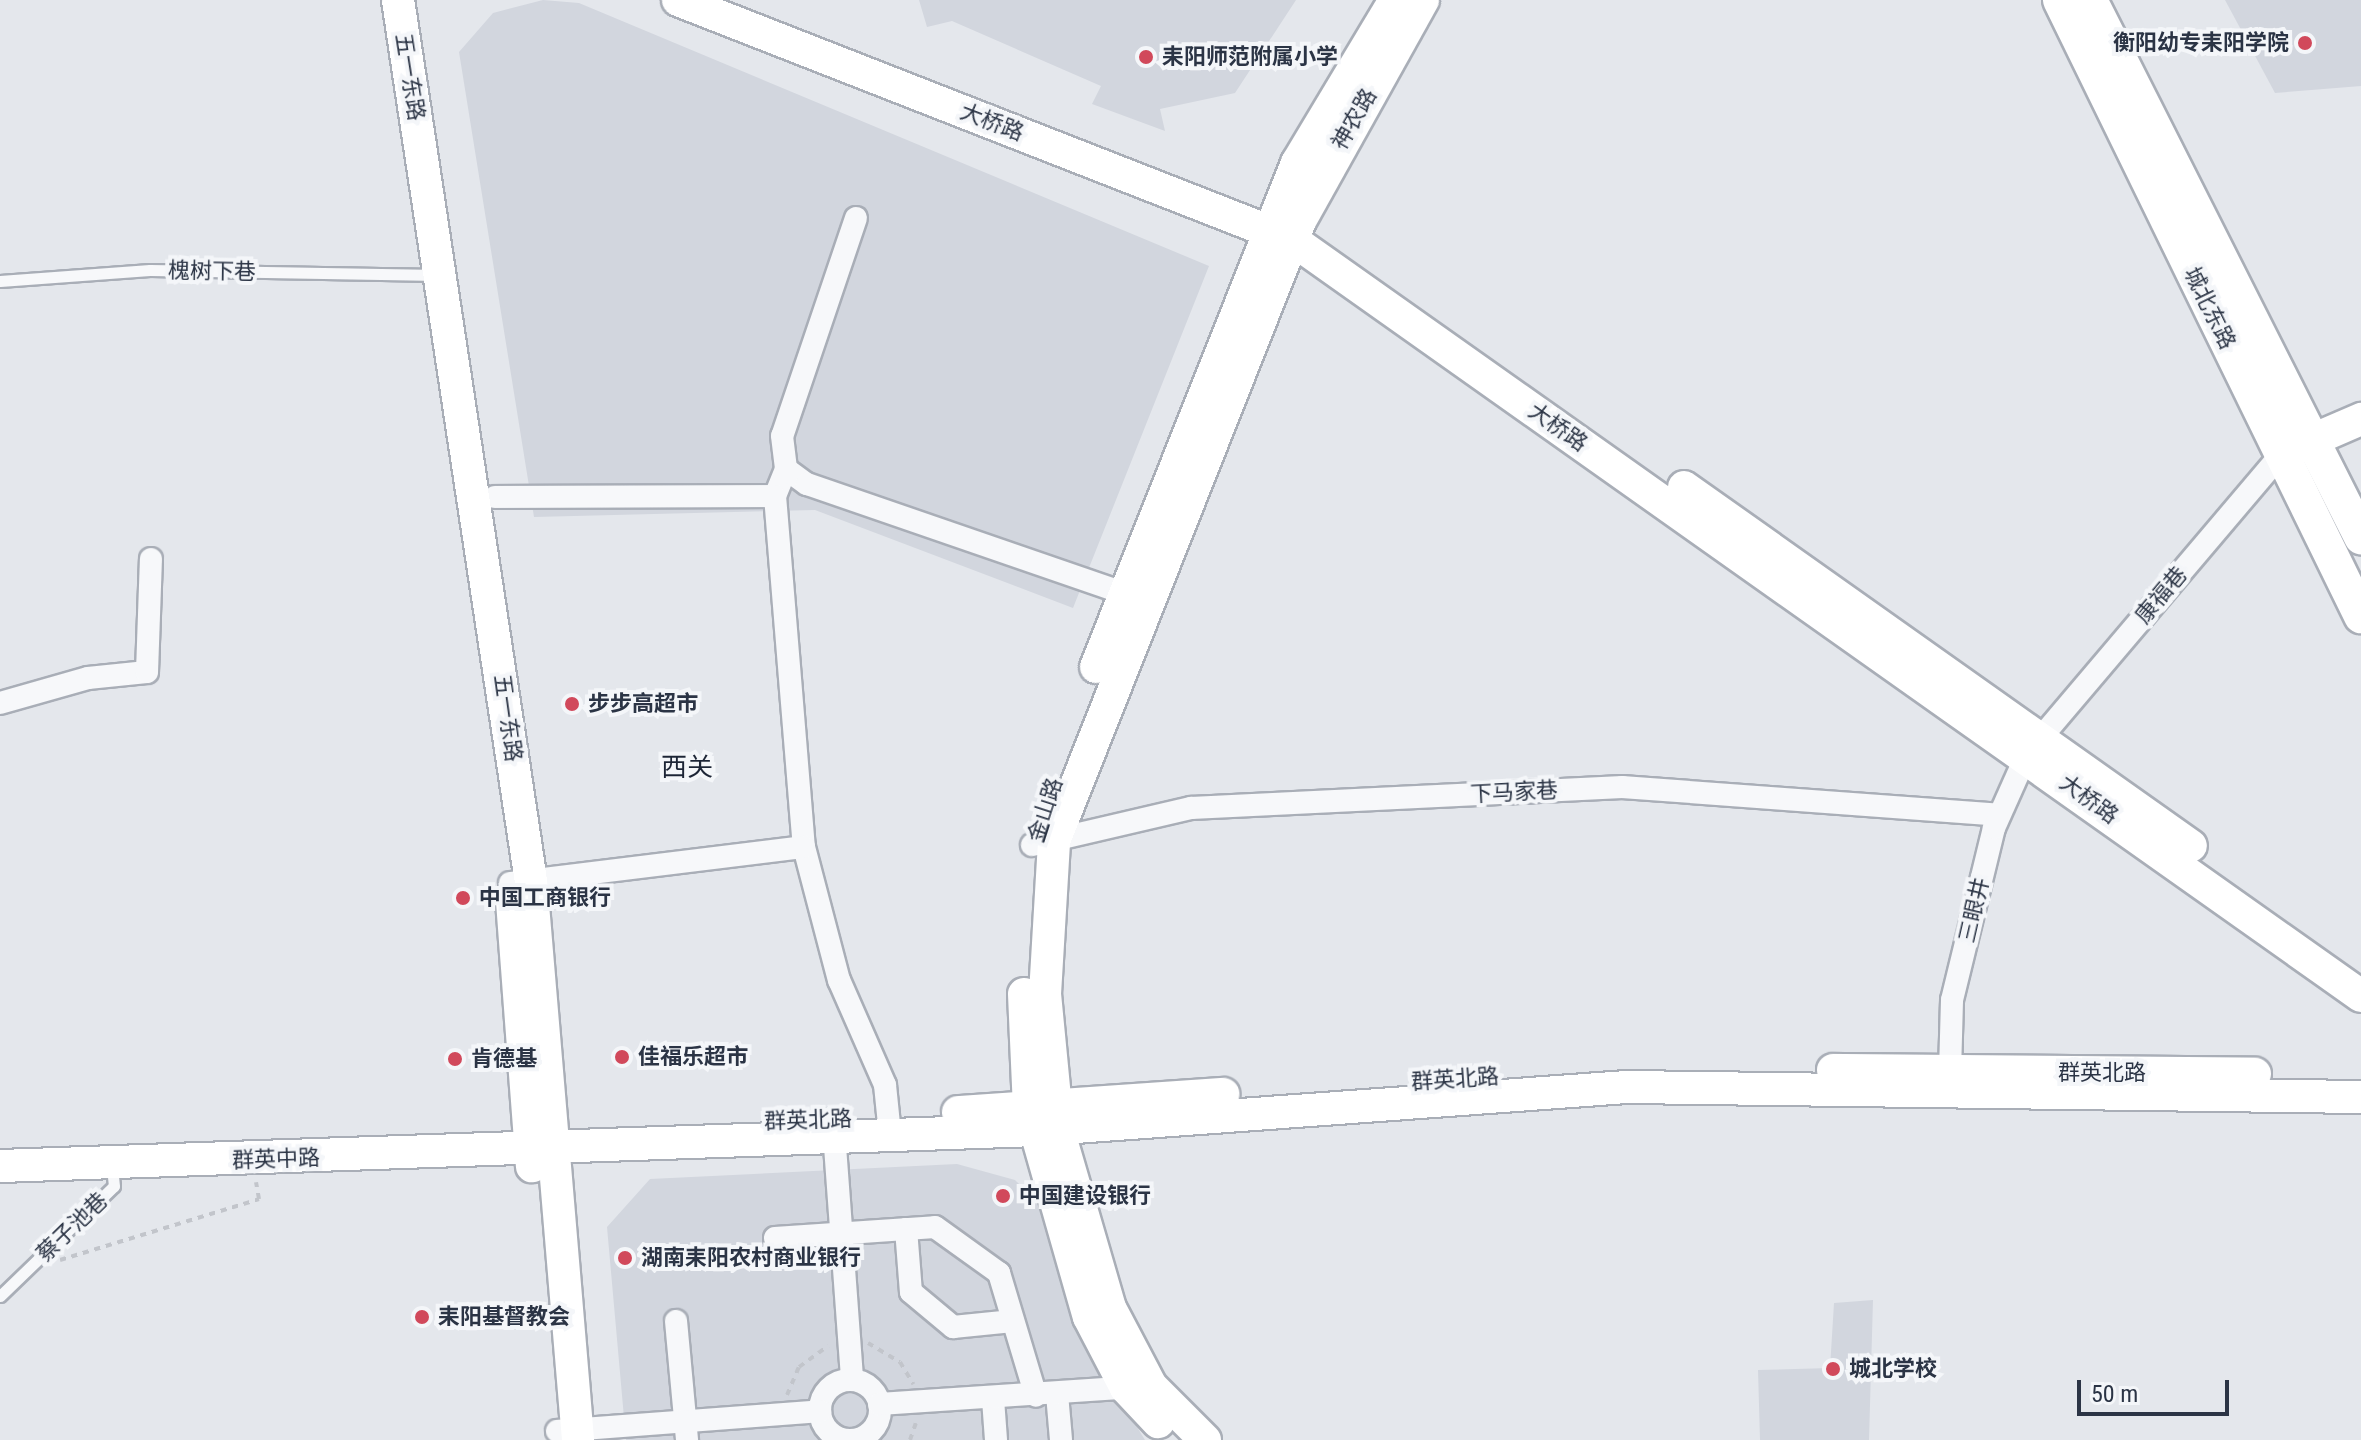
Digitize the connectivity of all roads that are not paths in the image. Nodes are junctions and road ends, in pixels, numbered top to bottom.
1 (377, 0) edge
2 (398, 0) edge
3 (678, 0) edge
4 (737, 0) edge
5 (1395, 0) edge
6 (1423, 0) edge
7 (2060, 0) edge
8 (2090, 0) edge
9 (856, 218) dead end
10 (1286, 225) junction
11 (424, 275) junction
12 (0, 281) edge
13 (2361, 419) edge
14 (2312, 437) junction
15 (2281, 455) junction
16 (786, 469) junction
17 (775, 496) junction
18 (495, 497) dead end
19 (2361, 537) edge
20 (151, 559) dead end
21 (1123, 593) junction
22 (2361, 616) edge
23 (0, 703) edge
24 (2034, 745) junction
25 (1999, 815) junction
26 (1043, 843) junction
27 (804, 847) junction
28 (521, 882) junction
29 (2361, 972) edge
30 (2361, 996) edge
31 (1950, 1072) junction
32 (2361, 1075) edge
33 (2361, 1097) edge
34 (1044, 1118) junction
35 (890, 1125) junction
36 (833, 1128) junction
37 (540, 1141) junction
38 (0, 1149) edge
39 (112, 1155) junction
40 (0, 1166) edge
41 (906, 1229) junction
42 (841, 1233) junction
43 (775, 1238) dead end
44 (0, 1296) edge
45 (676, 1321) dead end
46 (1013, 1321) junction
47 (852, 1379) junction
48 (1138, 1387) junction
49 (1046, 1395) junction
50 (993, 1399) junction
51 (879, 1404) junction
52 (820, 1411) junction
53 (686, 1431) edge
54 (568, 1435) edge
55 (996, 1440) edge
56 (1061, 1440) edge
57 (1178, 1440) edge
58 (1205, 1440) edge

1 - 11 street, 五一东路
2 - 28 street, 五一东路
3 - 10 street, 大桥路
4 - 10 street, 大桥路
5 - 10 street, 神农路
6 - 10 street, 神农路
7 - 15 main road, 城北东路
8 - 14 main road, 城北东路
9 - 16 street
10 - 21 street, 金山路
10 - 24 street, 大桥路
10 - 26 street, 金山路
11 - 12 lane, 槐树下巷
11 - 28 street, 五一东路
13 - 14 street
14 - 15 street
14 - 19 main road, 城北东路
15 - 22 main road, 城北东路
15 - 24 street, 康福巷
16 - 17 street
16 - 21 street
17 - 18 street
17 - 27 street
20 - 23 street
21 - 26 street, 金山路
24 - 25 street, 三眼井
24 - 29 street, 大桥路
24 - 30 street, 大桥路
25 - 26 street, 下马家巷
25 - 31 street, 三眼井
26 - 34 street, 金山路
27 - 28 street
27 - 35 street
28 - 37 street, 五一东路
31 - 32 street, 群英北路
31 - 34 street, 群英北路
33 - 34 street, 群英北路
34 - 35 street, 群英北路
34 - 48 street, 金山路
35 - 36 street, 群英北路
36 - 37 street, 群英北路
36 - 42 street
37 - 39 street, 群英中路
37 - 54 street, 五一东路
38 - 39 street, 群英中路
39 - 40 street, 群英中路
39 - 44 lane, 蔡子池巷
41 - 42 street
41 - 46 street
41 - 46 street
42 - 43 street
42 - 47 street
45 - 53 street
46 - 49 street
47 - 51 street
47 - 52 street
48 - 49 street
48 - 57 street, 金山路
48 - 58 street, 金山路
49 - 50 street
49 - 56 street
50 - 51 street
50 - 55 street
51 - 52 street
52 - 53 street
53 - 54 street

